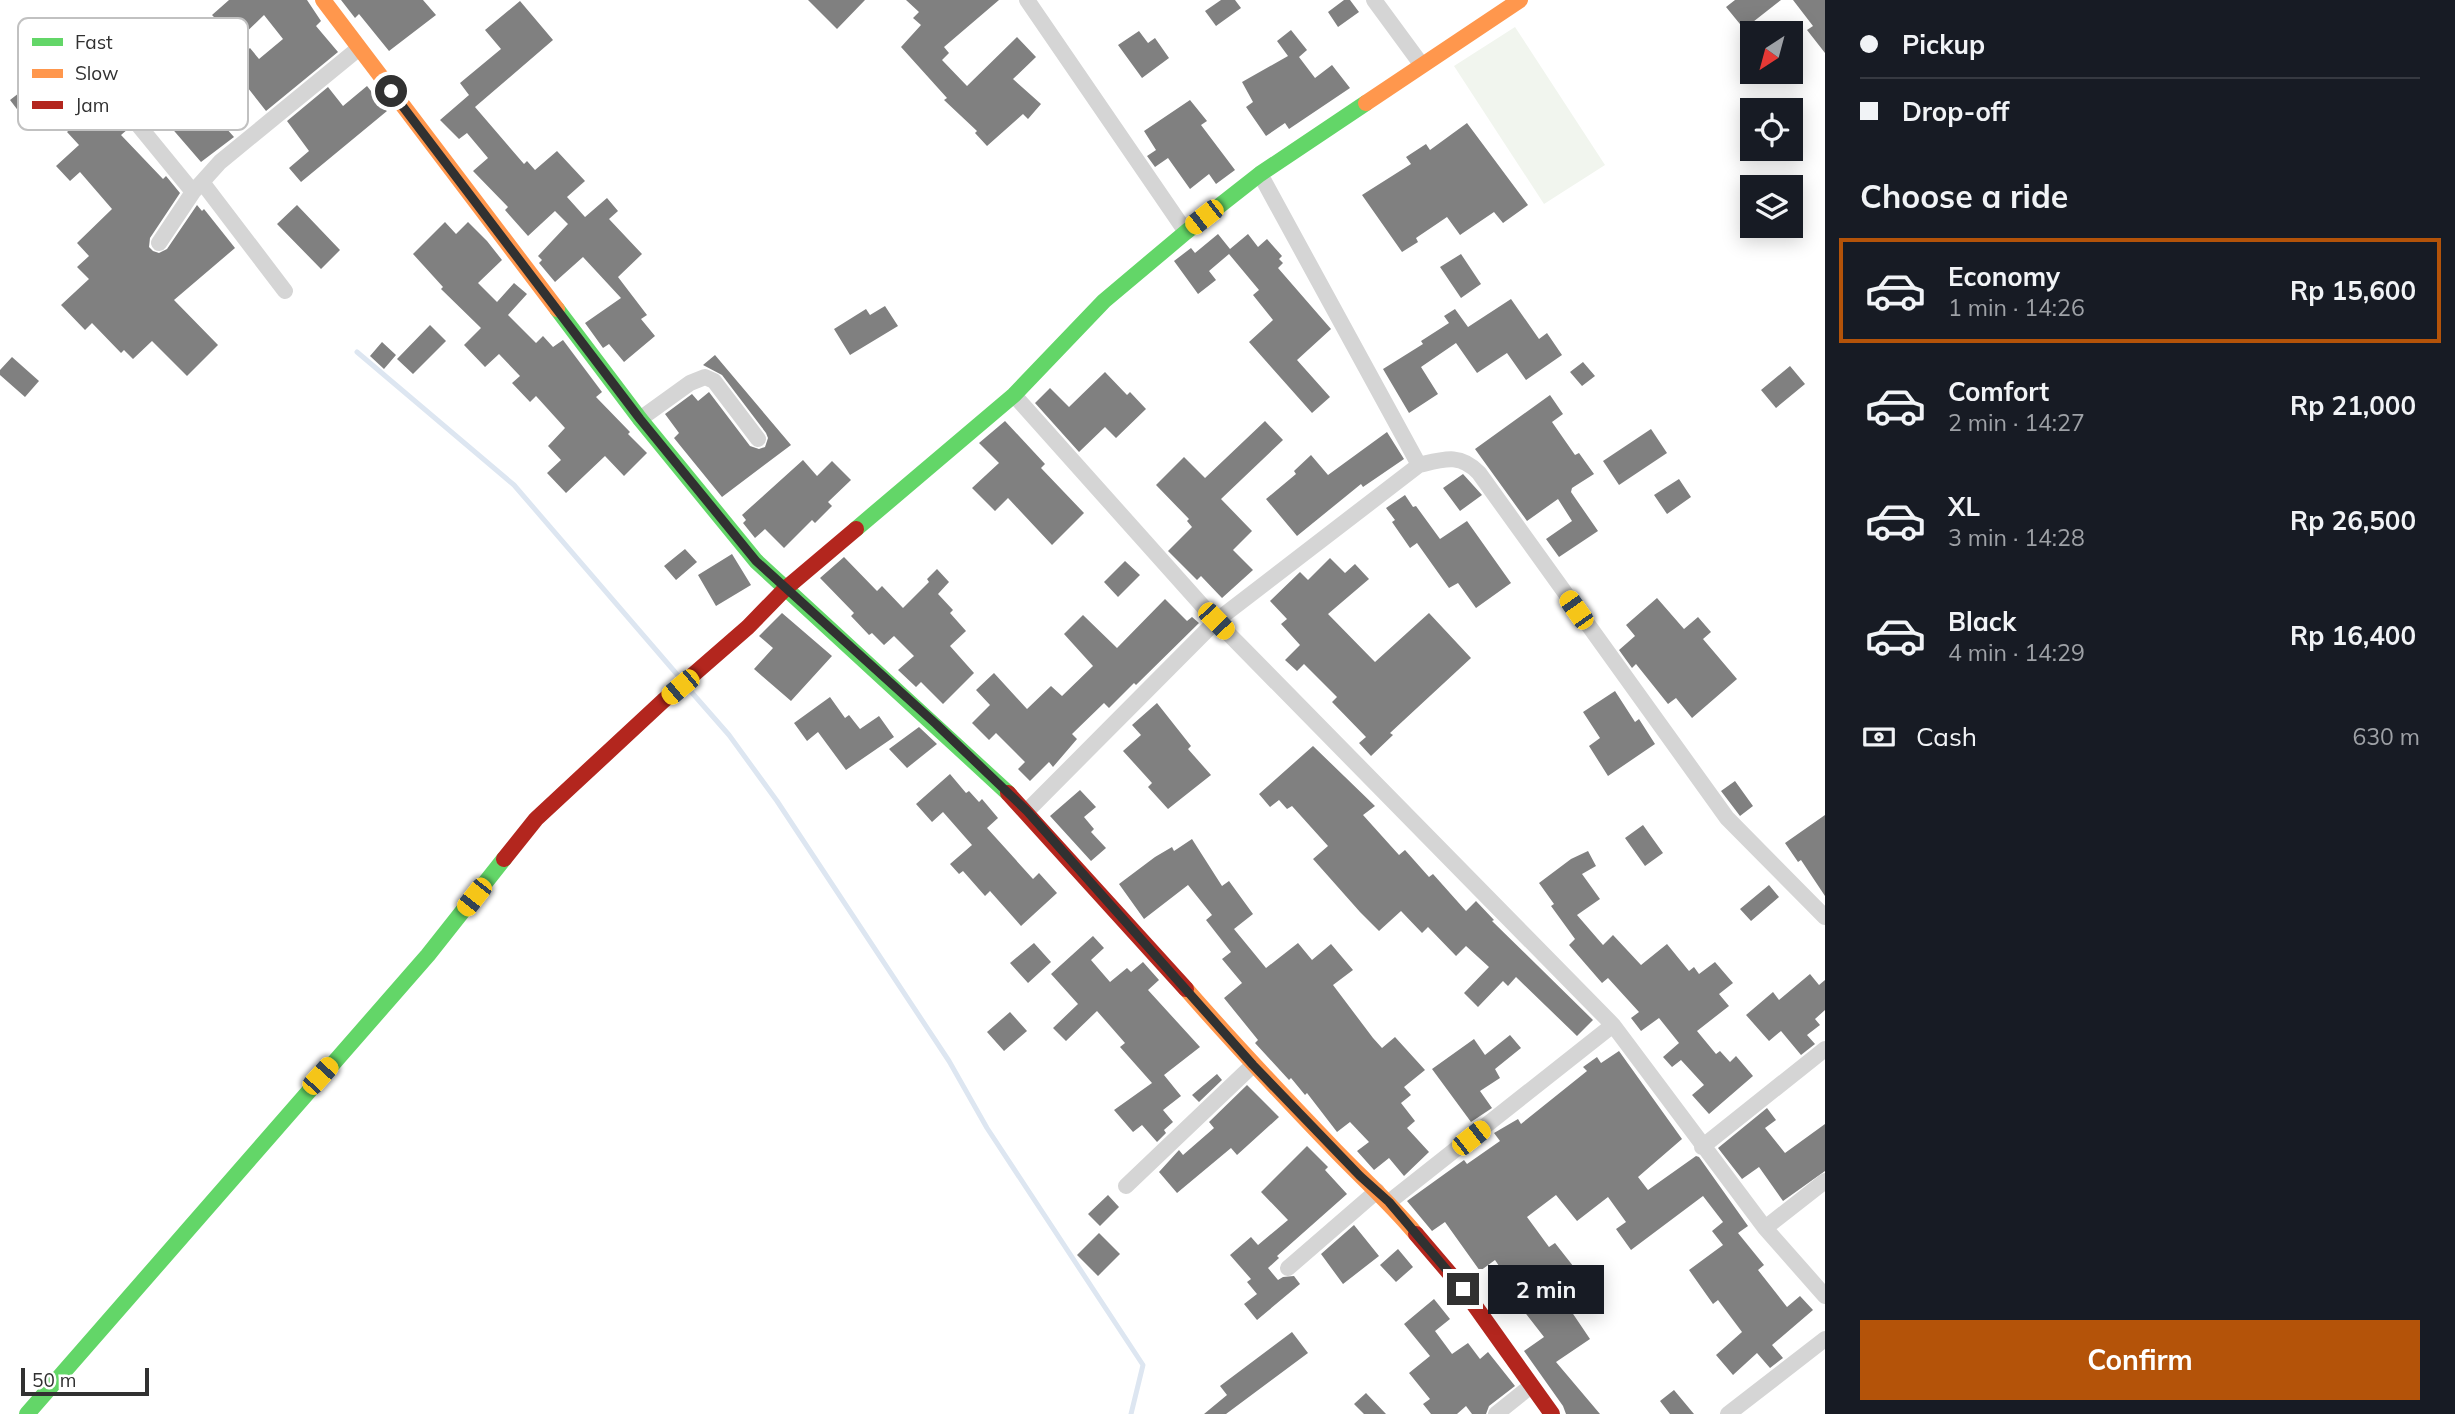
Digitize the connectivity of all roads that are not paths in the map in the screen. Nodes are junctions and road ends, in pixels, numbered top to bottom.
1 (323, 0) edge
2 (1027, 0) edge
3 (1374, 0) edge
4 (1520, 0) edge
5 (358, 49) junction
6 (1420, 64) junction
7 (147, 130) edge
8 (1260, 174) junction
9 (197, 187) junction
10 (1186, 232) junction
11 (159, 243) dead end
12 (285, 291) dead end
13 (1014, 395) junction
14 (640, 419) junction
15 (758, 439) dead end
16 (1419, 465) junction
17 (785, 589) junction
18 (1216, 621) junction
19 (1027, 811) junction
20 (1825, 917) edge
21 (1613, 1025) junction
22 (1825, 1049) edge
23 (1253, 1065) junction
24 (1702, 1147) junction
25 (1825, 1181) edge
26 (1126, 1186) dead end
27 (1377, 1191) junction
28 (1389, 1202) junction
29 (1765, 1228) junction
30 (1288, 1268) dead end
31 (1825, 1296) edge
32 (1825, 1339) edge
33 (1531, 1386) junction
34 (27, 1414) edge
35 (1496, 1414) edge
36 (1552, 1414) edge
37 (1728, 1414) edge

1 - 5 street
2 - 10 street
3 - 6 street
4 - 6 street
5 - 9 street
5 - 14 street
6 - 8 street
7 - 9 street
8 - 10 street
8 - 16 street
9 - 11 street
9 - 12 street
10 - 13 street
13 - 17 street
13 - 18 street
14 - 15 street
14 - 17 street
16 - 18 street
16 - 20 street
17 - 19 street
17 - 34 street
18 - 19 street
18 - 21 street
19 - 23 street
21 - 24 street
21 - 28 street
22 - 24 street
23 - 26 street
23 - 27 street
24 - 29 street
25 - 29 street
27 - 28 street
27 - 30 street
28 - 33 street
29 - 31 street
32 - 37 street
33 - 35 street
33 - 36 street

